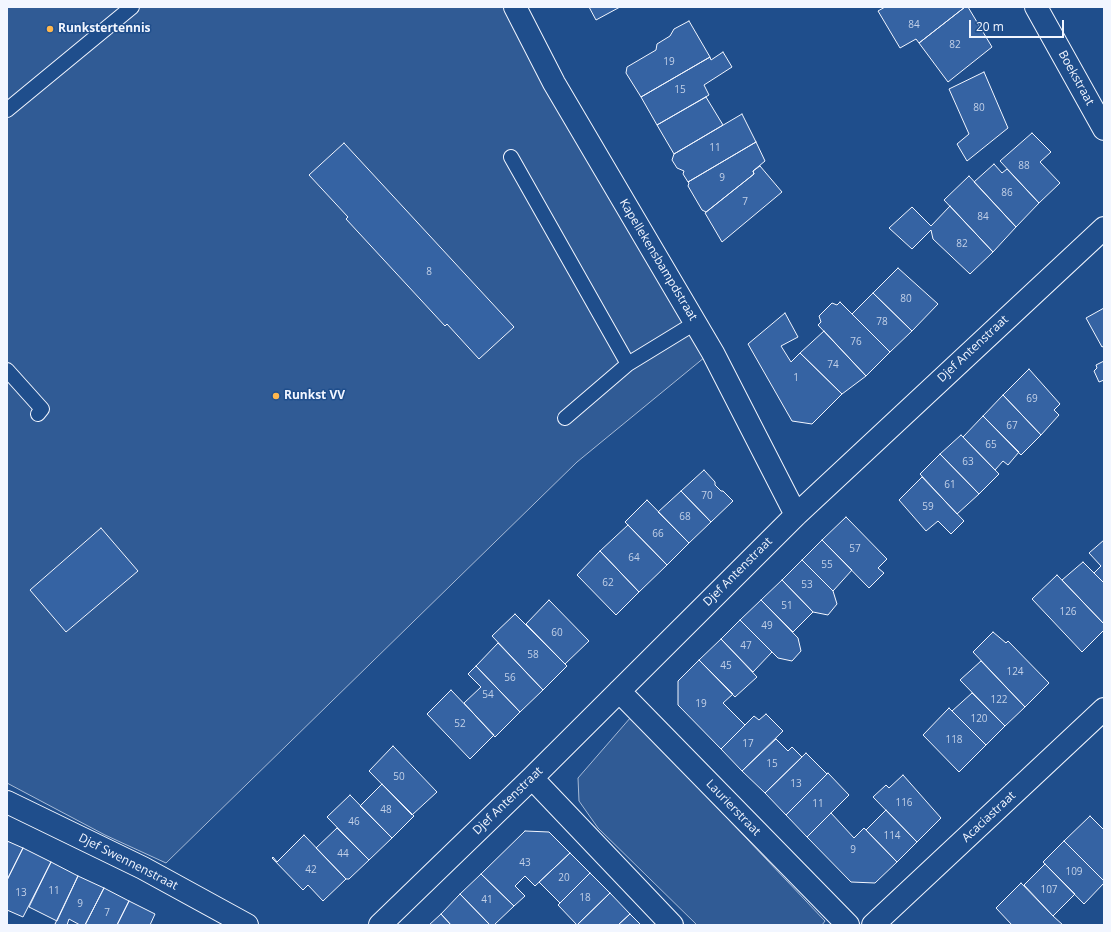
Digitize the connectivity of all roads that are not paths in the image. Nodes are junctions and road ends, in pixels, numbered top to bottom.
1 (132, 7) edge
2 (515, 7) edge
3 (1036, 7) edge
4 (7, 110) edge
5 (1104, 129) edge
6 (511, 157) dead end
7 (1104, 228) edge
8 (695, 323) junction
9 (628, 364) junction
10 (7, 370) edge
11 (38, 414) dead end
12 (566, 418) dead end
13 (796, 515) junction
14 (619, 690) junction
15 (1104, 709) edge
16 (532, 778) junction
17 (7, 802) edge
18 (247, 925) edge
19 (380, 925) edge
20 (672, 925) edge
21 (848, 925) edge
22 (873, 925) edge

1 - 4 lane
2 - 8 street, Kapellekensbampdstraat
3 - 5 street, Boekstraat
6 - 9 lane
7 - 13 street, Djef Antenstraat
8 - 9 lane
8 - 13 street, Kapellekensbampdstraat
9 - 12 lane
10 - 11 lane
13 - 14 street, Djef Antenstraat
14 - 16 street, Djef Antenstraat
14 - 21 street, Laurierstraat
15 - 22 street, Acaciastraat
16 - 19 street, Djef Antenstraat
16 - 20 street
17 - 18 street, Djef Swennenstraat

